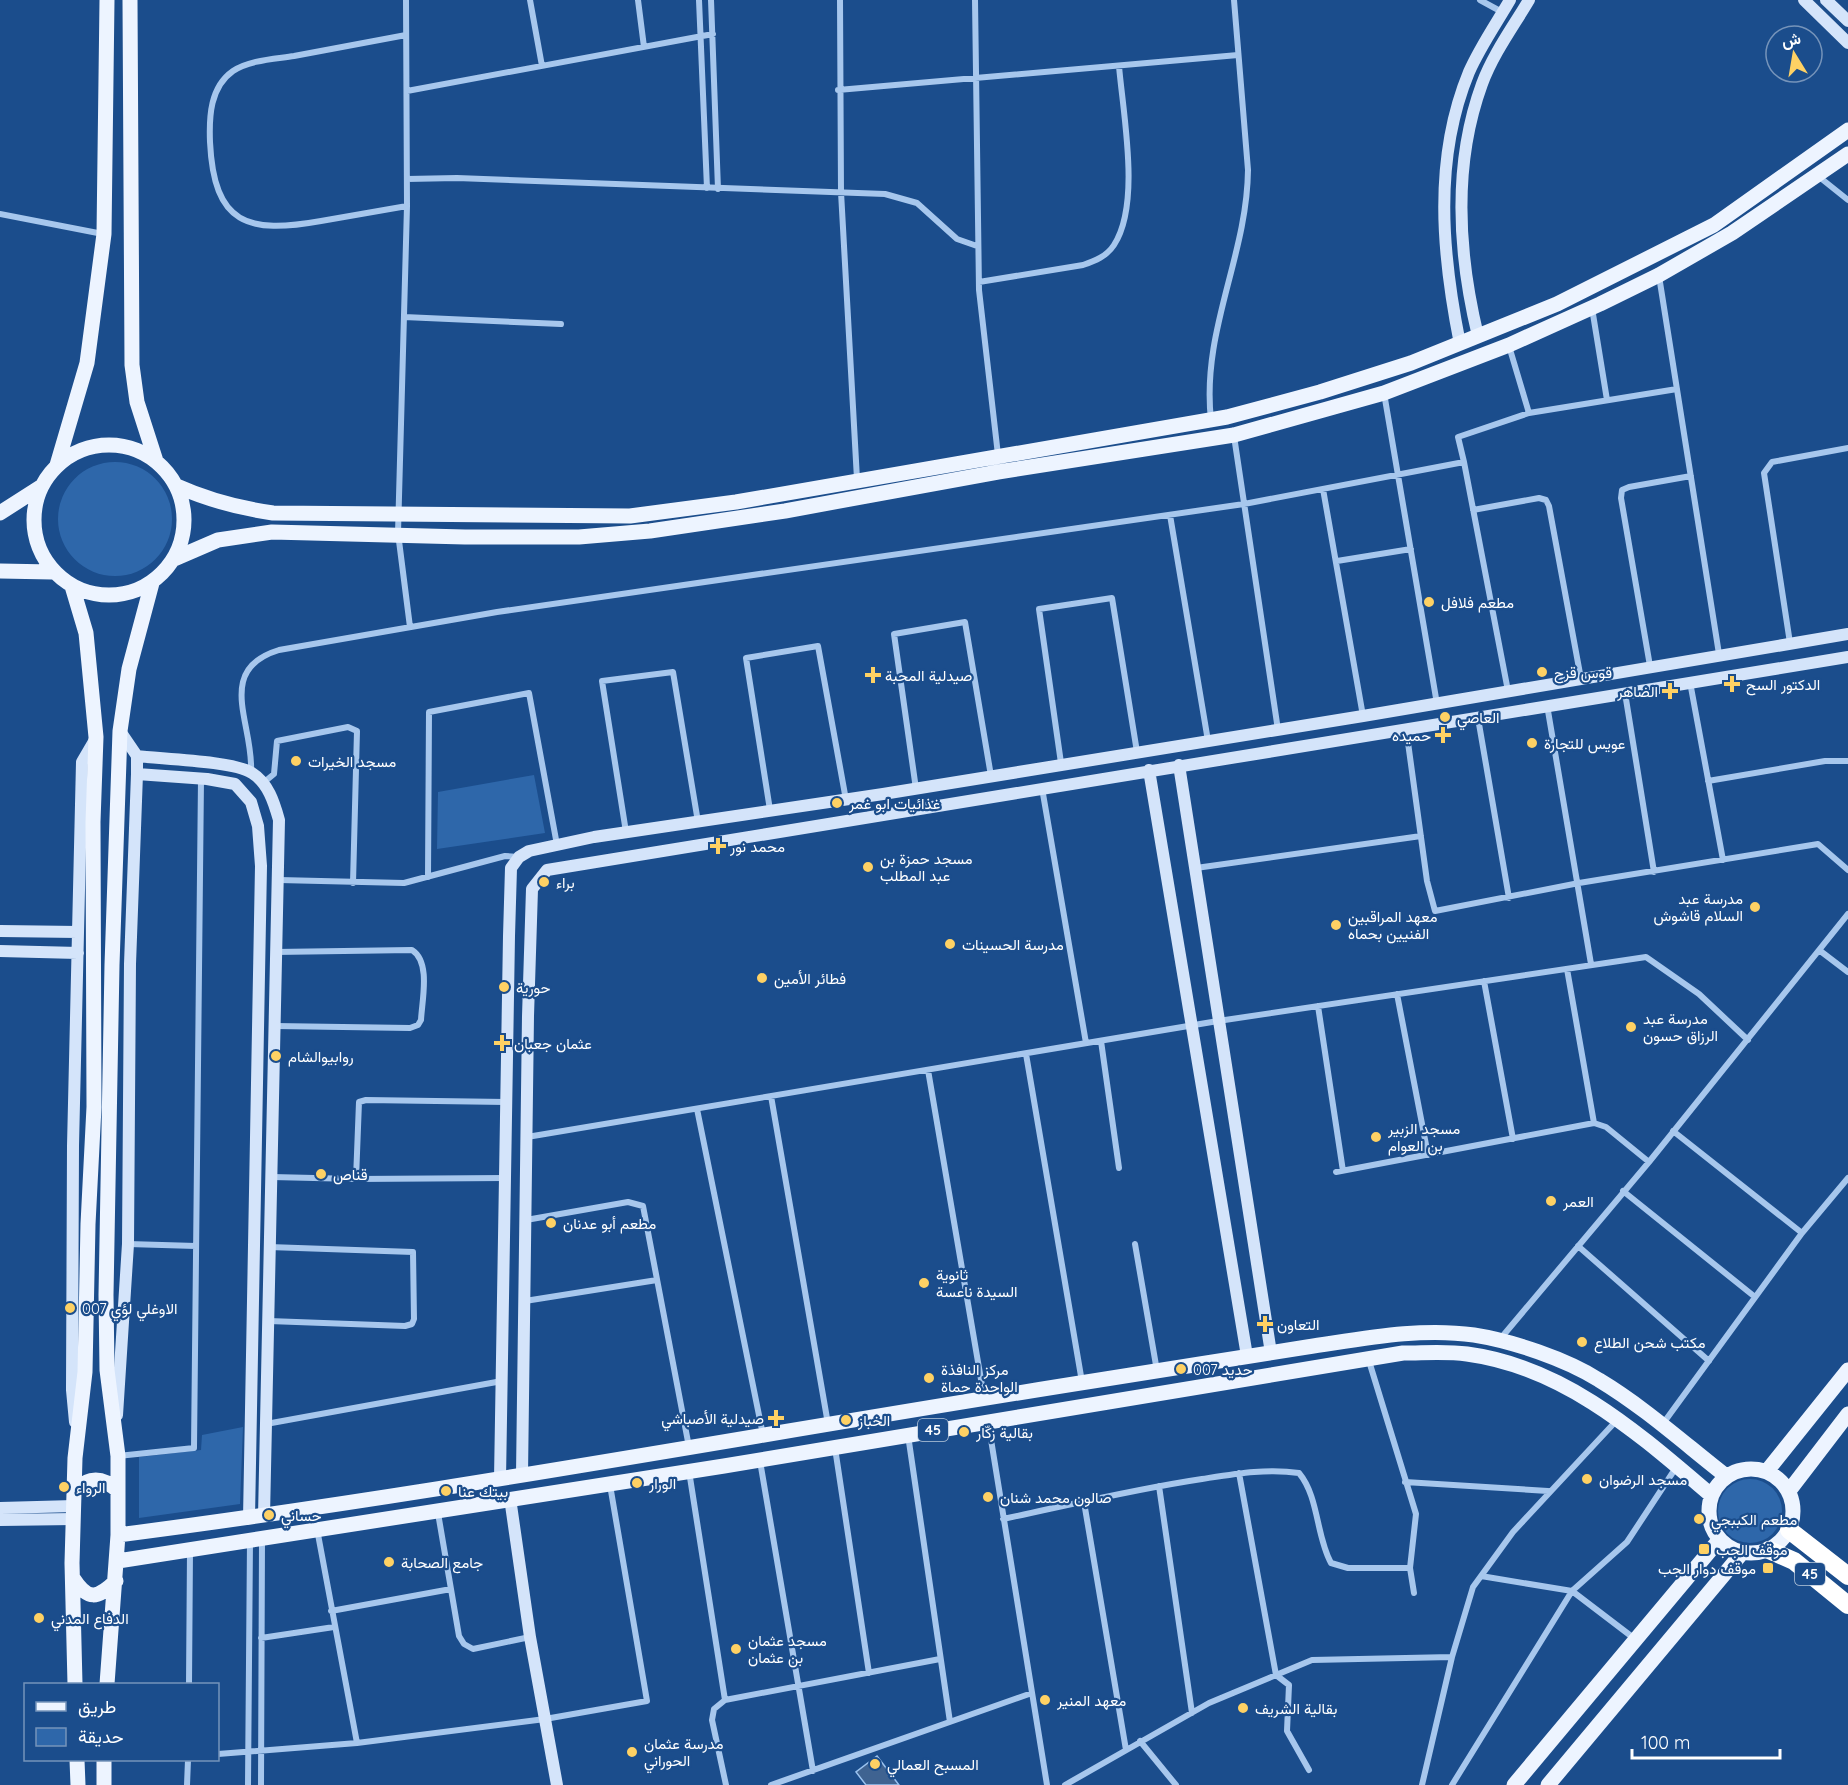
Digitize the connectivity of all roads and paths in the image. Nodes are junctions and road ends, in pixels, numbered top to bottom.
1 (107, 0) edge
2 (130, 0) edge
3 (406, 0) edge
4 (530, 0) edge
5 (638, 0) edge
6 (699, 0) edge
7 (711, 0) edge
8 (840, 0) edge
9 (975, 0) edge
10 (1234, 0) edge
11 (1480, 0) edge
12 (1510, 0) edge
13 (1529, 0) edge
14 (1804, 0) edge
15 (1826, 0) edge
16 (1502, 12) junction
17 (1848, 21) edge
18 (713, 34) junction
19 (406, 35) junction
20 (700, 36) junction
21 (1848, 43) edge
22 (644, 47) junction
23 (1238, 55) junction
24 (542, 66) junction
25 (1119, 66) junction
26 (974, 80) junction
27 (838, 90) junction
28 (406, 91) junction
29 (1848, 130) edge
30 (1848, 153) edge
31 (1818, 175) junction
32 (407, 179) junction
33 (707, 188) junction
34 (718, 189) junction
35 (840, 192) junction
36 (1848, 200) edge
37 (407, 206) junction
38 (0, 214) edge
39 (104, 234) junction
40 (977, 246) junction
41 (1659, 275) junction
42 (979, 282) junction
43 (1592, 308) junction
44 (404, 317) junction
45 (561, 324) dead end
46 (1478, 336) junction
47 (1460, 344) junction
48 (1509, 345) junction
49 (1677, 389) junction
50 (1384, 393) junction
51 (1607, 400) junction
52 (1529, 413) junction
53 (1211, 421) junction
54 (1234, 435) junction
55 (1848, 448) edge
56 (998, 455) junction
57 (156, 461) junction
58 (1464, 462) junction
59 (57, 465) junction
60 (1398, 474) junction
61 (1691, 476) junction
62 (857, 479) junction
63 (42, 486) junction
64 (177, 486) junction
65 (1323, 489) junction
66 (1244, 504) junction
67 (1473, 510) junction
68 (0, 513) edge
69 (398, 513) junction
70 (1170, 515) junction
71 (398, 533) junction
72 (1411, 549) junction
73 (174, 559) junction
74 (1337, 561) junction
75 (0, 571) edge
76 (52, 572) junction
77 (153, 583) junction
78 (72, 586) junction
79 (410, 627) junction
80 (1848, 634) edge
81 (1790, 643) junction
82 (1719, 654) junction
83 (1848, 657) edge
84 (1650, 666) junction
85 (1581, 679) junction
86 (1690, 682) junction
87 (1508, 691) junction
88 (1625, 693) junction
89 (1437, 704) junction
90 (1547, 705) junction
91 (1363, 716) junction
92 (1478, 716) junction
93 (1406, 728) junction
94 (1278, 730) junction
95 (120, 731) junction
96 (96, 737) junction
97 (1208, 741) junction
98 (1137, 752) junction
99 (137, 756) junction
100 (1848, 761) edge
101 (1061, 763) junction
102 (1179, 765) junction
103 (1149, 770) junction
104 (251, 772) junction
105 (137, 774) junction
106 (991, 776) junction
107 (201, 778) junction
108 (1708, 781) junction
109 (262, 783) junction
110 (1042, 788) junction
111 (916, 789) junction
112 (846, 800) junction
113 (770, 811) junction
114 (699, 822) junction
115 (626, 832) junction
116 (1421, 836) junction
117 (557, 845) junction
118 (519, 857) junction
119 (1723, 860) junction
120 (1195, 868) junction
121 (1848, 870) edge
122 (1654, 872) junction
123 (428, 877) junction
124 (279, 880) junction
125 (353, 883) junction
126 (1579, 883) junction
127 (1509, 898) junction
128 (1848, 914) edge
129 (0, 931) edge
130 (78, 932) junction
131 (1820, 950) junction
132 (0, 951) edge
133 (274, 952) junction
134 (78, 953) junction
135 (1591, 964) junction
136 (1567, 969) junction
137 (1848, 972) edge
138 (1484, 981) junction
139 (1397, 994) junction
140 (1318, 1006) junction
141 (1218, 1021) junction
142 (273, 1026) junction
143 (1191, 1026) junction
144 (1748, 1040) junction
145 (1101, 1041) junction
146 (1086, 1043) junction
147 (1026, 1054) junction
148 (928, 1070) junction
149 (771, 1096) junction
150 (506, 1102) junction
151 (697, 1109) junction
152 (1594, 1123) junction
153 (1673, 1131) junction
154 (526, 1137) junction
155 (1512, 1139) junction
156 (1428, 1155) junction
157 (1649, 1162) junction
158 (1119, 1167) dead end
159 (270, 1176) junction
160 (505, 1178) junction
161 (1848, 1178) edge
162 (356, 1179) junction
163 (1623, 1191) junction
164 (526, 1220) junction
165 (1802, 1233) junction
166 (128, 1244) junction
167 (1135, 1244) dead end
168 (196, 1246) junction
169 (269, 1246) junction
170 (1578, 1246) junction
171 (657, 1280) junction
172 (1755, 1297) junction
173 (525, 1301) junction
174 (268, 1321) junction
175 (1499, 1341) junction
176 (1278, 1351) junction
177 (1247, 1356) junction
178 (1368, 1357) junction
179 (1227, 1360) junction
180 (1709, 1361) junction
181 (1288, 1370) junction
182 (1848, 1370) edge
183 (1157, 1371) junction
184 (1230, 1379) junction
185 (502, 1381) junction
186 (1082, 1383) junction
187 (984, 1398) junction
188 (1848, 1413) edge
189 (1619, 1418) junction
190 (988, 1420) junction
191 (266, 1424) junction
192 (828, 1424) junction
193 (1662, 1426) junction
194 (797, 1430) junction
195 (908, 1434) junction
196 (763, 1436) junction
197 (77, 1440) junction
198 (116, 1440) junction
199 (689, 1447) junction
200 (834, 1447) junction
201 (803, 1452) junction
202 (118, 1456) junction
203 (760, 1459) junction
204 (1677, 1466) junction
205 (550, 1470) junction
206 (689, 1471) junction
207 (1767, 1471) junction
208 (1239, 1473) junction
209 (522, 1475) junction
210 (1726, 1476) junction
211 (500, 1479) junction
212 (1405, 1482) junction
213 (610, 1483) junction
214 (1159, 1486) junction
215 (75, 1490) junction
216 (118, 1491) junction
217 (555, 1491) junction
218 (1548, 1491) junction
219 (1789, 1491) junction
220 (395, 1495) junction
221 (1711, 1495) junction
222 (510, 1498) junction
223 (1084, 1502) junction
224 (0, 1508) edge
225 (437, 1509) junction
226 (74, 1513) junction
227 (400, 1515) junction
228 (256, 1517) junction
229 (1003, 1519) junction
230 (0, 1520) edge
231 (316, 1529) junction
232 (1789, 1530) junction
233 (118, 1535) junction
234 (256, 1539) junction
235 (1719, 1540) junction
236 (190, 1550) junction
237 (1769, 1550) junction
238 (1742, 1553) junction
239 (118, 1561) junction
240 (1410, 1568) junction
241 (1481, 1576) junction
242 (1848, 1576) edge
243 (73, 1578) junction
244 (116, 1581) junction
245 (451, 1589) junction
246 (1572, 1591) junction
247 (1414, 1593) dead end
248 (1848, 1605) edge
249 (331, 1611) junction
250 (334, 1627) junction
251 (530, 1637) junction
252 (261, 1638) junction
253 (1635, 1639) junction
254 (1452, 1657) junction
255 (940, 1659) junction
256 (869, 1673) junction
257 (1276, 1675) junction
258 (75, 1683) edge
259 (107, 1683) edge
260 (189, 1683) edge
261 (798, 1687) junction
262 (1032, 1693) junction
263 (725, 1700) junction
264 (1192, 1713) junction
265 (545, 1719) junction
266 (950, 1722) junction
267 (1140, 1741) junction
268 (357, 1743) junction
269 (260, 1750) junction
270 (1126, 1750) junction
271 (248, 1751) junction
272 (219, 1754) edge
273 (77, 1761) edge
274 (104, 1761) edge
275 (188, 1761) edge
276 (1309, 1770) dead end
277 (813, 1771) junction
278 (78, 1785) edge
279 (104, 1785) edge
280 (187, 1785) edge
281 (248, 1785) edge
282 (261, 1785) edge
283 (557, 1785) edge
284 (726, 1785) edge
285 (771, 1785) edge
286 (1047, 1785) edge
287 (1065, 1785) edge
288 (1176, 1785) edge
289 (1422, 1785) edge
290 (1452, 1785) edge
291 (1514, 1785) edge
292 (1548, 1785) edge

1 - 39 main road
2 - 57 main road
3 - 19 street
4 - 24 street
5 - 22 street
6 - 20 street
7 - 18 street
8 - 27 street
9 - 26 street
10 - 23 street
11 - 16 street
12 - 16 main road
13 - 46 main road
14 - 21 main road
15 - 17 main road
16 - 47 main road
18 - 20 street
18 - 34 street
19 - 28 street
19 - 37 street
20 - 22 street
20 - 33 street
22 - 24 street
23 - 25 street
23 - 53 street
24 - 28 street
25 - 26 street
25 - 42 street
26 - 27 street
26 - 40 street
27 - 35 street
28 - 32 street
29 - 46 main road
30 - 31 main road
31 - 36 street
31 - 41 main road
32 - 33 street
32 - 37 street
33 - 34 street
34 - 35 street
35 - 40 street
35 - 62 street
37 - 44 street
38 - 39 street
39 - 59 main road
40 - 42 street
41 - 43 main road
41 - 49 street
42 - 56 street
43 - 48 main road
43 - 51 street
44 - 45 street
44 - 69 street
46 - 47 main road
47 - 53 main road
48 - 50 main road
48 - 52 street
49 - 51 street
49 - 61 street
50 - 54 main road
50 - 60 street
51 - 52 street
52 - 58 street
53 - 56 main road
54 - 66 street
54 - 71 main road
55 - 81 street
56 - 62 main road
57 - 59 main road
57 - 64 main road
58 - 60 street
58 - 67 street
59 - 63 main road
60 - 65 street
60 - 72 street
61 - 82 street
61 - 84 street
62 - 69 main road
63 - 68 main road
63 - 76 main road
64 - 69 main road
64 - 73 main road
65 - 66 street
65 - 74 street
66 - 70 street
66 - 94 street
67 - 85 street
67 - 87 street
69 - 71 street
70 - 79 street
70 - 97 street
71 - 73 main road
71 - 79 street
72 - 74 street
72 - 89 street
73 - 77 main road
74 - 91 street
75 - 76 main road
76 - 78 main road
77 - 78 main road
77 - 95 main road
78 - 96 main road
79 - 104 street
80 - 81 main road
81 - 82 main road
82 - 84 main road
83 - 86 main road
84 - 85 main road
85 - 87 main road
86 - 88 main road
86 - 108 street
87 - 89 main road
88 - 90 main road
88 - 122 street
89 - 91 main road
90 - 92 main road
90 - 126 street
91 - 94 main road
92 - 93 main road
92 - 127 street
93 - 102 main road
93 - 116 street
94 - 97 main road
95 - 99 main road
95 - 198 main road
96 - 130 main road
96 - 197 main road
97 - 98 main road
98 - 101 main road
98 - 101 street
99 - 104 main road
99 - 105 main road
100 - 108 street
101 - 106 main road
102 - 103 main road
102 - 120 main road
103 - 110 main road
103 - 143 main road
104 - 109 main road
105 - 107 main road
105 - 166 main road
106 - 111 main road
106 - 111 street
107 - 168 street
107 - 228 main road
108 - 119 street
109 - 124 main road
109 - 125 street
110 - 146 street
110 - 154 main road
111 - 112 main road
112 - 113 main road
112 - 113 street
113 - 114 main road
114 - 115 main road
114 - 115 street
115 - 117 main road
116 - 120 street
116 - 127 street
117 - 118 main road
117 - 123 street
118 - 123 street
118 - 150 main road
119 - 121 street
119 - 122 street
120 - 141 main road
122 - 126 street
123 - 125 street
124 - 125 street
124 - 133 main road
126 - 127 street
126 - 135 street
128 - 131 street
129 - 130 main road
130 - 134 main road
131 - 137 street
131 - 144 street
132 - 134 main road
133 - 142 main road
133 - 142 street
134 - 197 main road
135 - 136 street
135 - 144 street
136 - 138 street
136 - 152 street
138 - 139 street
138 - 155 street
139 - 140 street
139 - 156 street
140 - 141 street
140 - 156 street
141 - 143 street
141 - 176 main road
142 - 159 main road
143 - 145 street
143 - 177 main road
144 - 153 street
145 - 146 street
145 - 158 street
146 - 147 street
147 - 148 street
147 - 186 street
148 - 149 street
148 - 187 street
149 - 151 street
149 - 192 street
150 - 160 main road
150 - 162 street
151 - 154 street
151 - 196 street
152 - 155 street
152 - 157 street
153 - 157 street
153 - 165 street
154 - 164 main road
155 - 156 street
157 - 163 street
159 - 162 street
159 - 169 main road
160 - 162 street
160 - 185 main road
161 - 165 street
163 - 170 street
163 - 172 street
164 - 171 street
164 - 173 main road
165 - 172 street
166 - 168 street
166 - 198 main road
167 - 183 street
168 - 202 street
169 - 174 main road
169 - 174 street
170 - 175 street
170 - 180 street
171 - 173 street
171 - 199 street
172 - 180 street
173 - 209 main road
174 - 191 main road
175 - 176 main road, 45
175 - 193 main road, 45
176 - 177 main road, 45
176 - 181 main road
177 - 179 main road, 45
178 - 181 main road, 45
178 - 189 main road, 45
178 - 212 street
179 - 183 main road, 45
179 - 184 main road
180 - 193 street
181 - 184 main road, 45
182 - 207 main road
183 - 186 main road, 45
184 - 190 main road, 45
185 - 191 street
185 - 211 main road
186 - 187 main road, 45
187 - 192 main road, 45
188 - 219 main road
189 - 204 main road, 45
189 - 218 street
190 - 195 main road, 45
190 - 229 street
191 - 228 main road
192 - 194 main road, 45
193 - 210 main road, 45
194 - 196 main road, 45
194 - 201 main road
195 - 200 main road, 45
195 - 255 street
196 - 199 main road, 45
197 - 215 main road
198 - 202 main road
199 - 205 main road, 45
200 - 201 main road, 45
200 - 256 street
201 - 203 main road, 45
202 - 216 main road
203 - 206 main road, 45
203 - 261 street
204 - 221 main road, 45
204 - 246 street
205 - 209 main road, 45
205 - 217 main road
206 - 213 main road, 45
206 - 263 street
207 - 210 main road
207 - 219 main road
208 - 214 street
208 - 240 street
208 - 257 street
209 - 211 main road, 45
210 - 221 main road
211 - 220 main road, 45
212 - 218 street
212 - 240 street
213 - 217 main road, 45
213 - 265 street
214 - 223 street
214 - 264 street
215 - 216 main road
215 - 226 main road
216 - 233 main road
217 - 222 main road, 45
218 - 241 street
219 - 232 main road
220 - 227 main road
220 - 228 main road, 45
221 - 235 main road
222 - 225 main road, 45
222 - 251 main road
223 - 229 street
223 - 270 street
224 - 226 main road
225 - 227 main road, 45
225 - 245 street
226 - 230 main road
226 - 243 main road
227 - 231 main road, 45
228 - 233 main road, 45
229 - 262 street
231 - 234 main road, 45
231 - 249 street
232 - 237 main road
232 - 242 highway, 45
233 - 239 main road
234 - 236 main road, 45
234 - 252 street
234 - 271 street
235 - 238 main road
235 - 253 main road
236 - 239 main road, 45
236 - 260 street
237 - 238 main road
237 - 248 highway, 45
238 - 292 main road
239 - 244 main road
240 - 247 street
241 - 246 street
241 - 254 street
243 - 244 main road
243 - 258 main road
244 - 259 main road
245 - 249 street
245 - 251 street
246 - 253 street
246 - 290 street
249 - 250 street
250 - 252 street
250 - 268 street
251 - 265 main road
252 - 269 street
253 - 291 main road
254 - 257 street
254 - 289 street
255 - 256 street
255 - 266 street
256 - 261 street
257 - 264 street
257 - 276 street
261 - 263 street
261 - 277 street
262 - 266 street
262 - 286 street
263 - 284 street
264 - 267 street
265 - 268 street
265 - 283 main road
266 - 277 street
267 - 270 street
267 - 288 street
268 - 269 street
269 - 271 street
269 - 282 street
270 - 287 street
271 - 272 street
271 - 281 street
273 - 278 main road
274 - 279 main road
275 - 280 street
277 - 285 street

